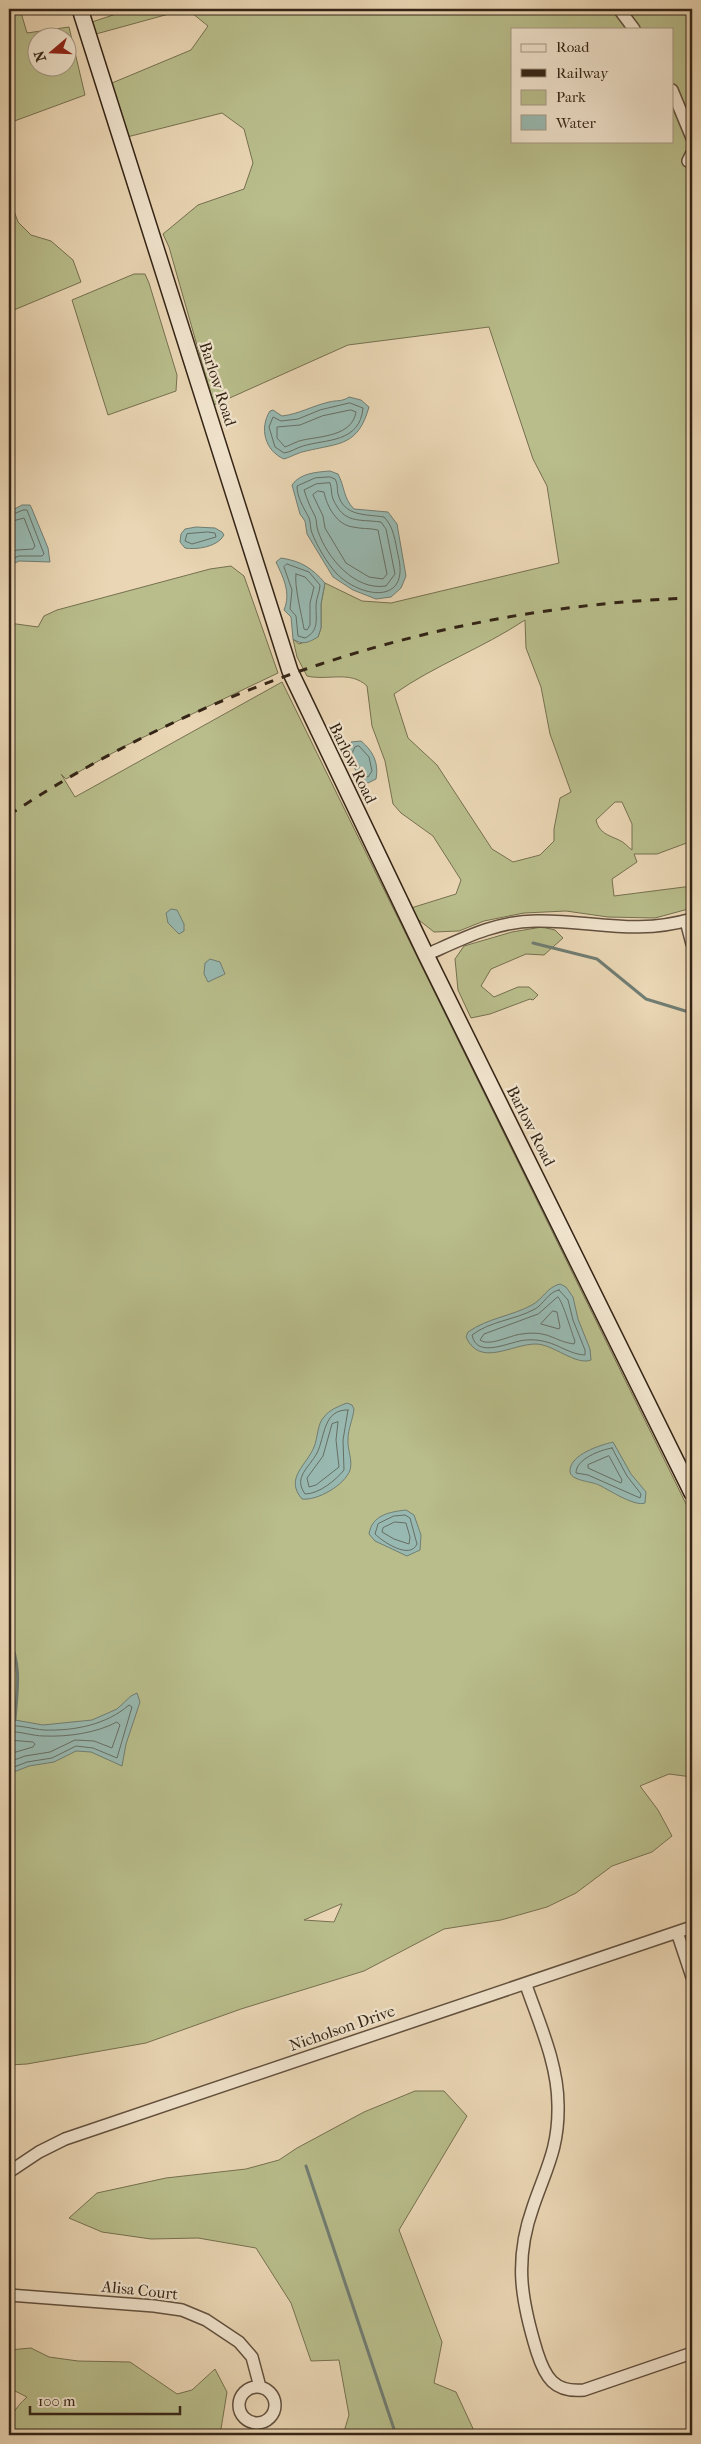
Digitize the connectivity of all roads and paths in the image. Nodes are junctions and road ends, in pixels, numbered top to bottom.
1 (80, 9) edge
2 (619, 9) edge
3 (633, 28) edge
4 (674, 95) edge
5 (692, 138) edge
6 (689, 920) edge
7 (692, 944) edge
8 (426, 955) junction
9 (692, 1493) edge
10 (692, 1927) edge
11 (677, 1932) junction
12 (692, 1977) edge
13 (526, 1985) junction
14 (9, 2172) edge
15 (9, 2295) edge
16 (692, 2353) edge
17 (260, 2387) dead end

1 - 8 street, Barlow Road
2 - 3 street
4 - 5 street
6 - 7 street
6 - 8 street
8 - 9 street, Barlow Road
10 - 11 street, Nicholson Drive
11 - 12 street
11 - 13 street, Nicholson Drive
13 - 14 street, Nicholson Drive
13 - 16 street
15 - 17 street, Alisa Court

